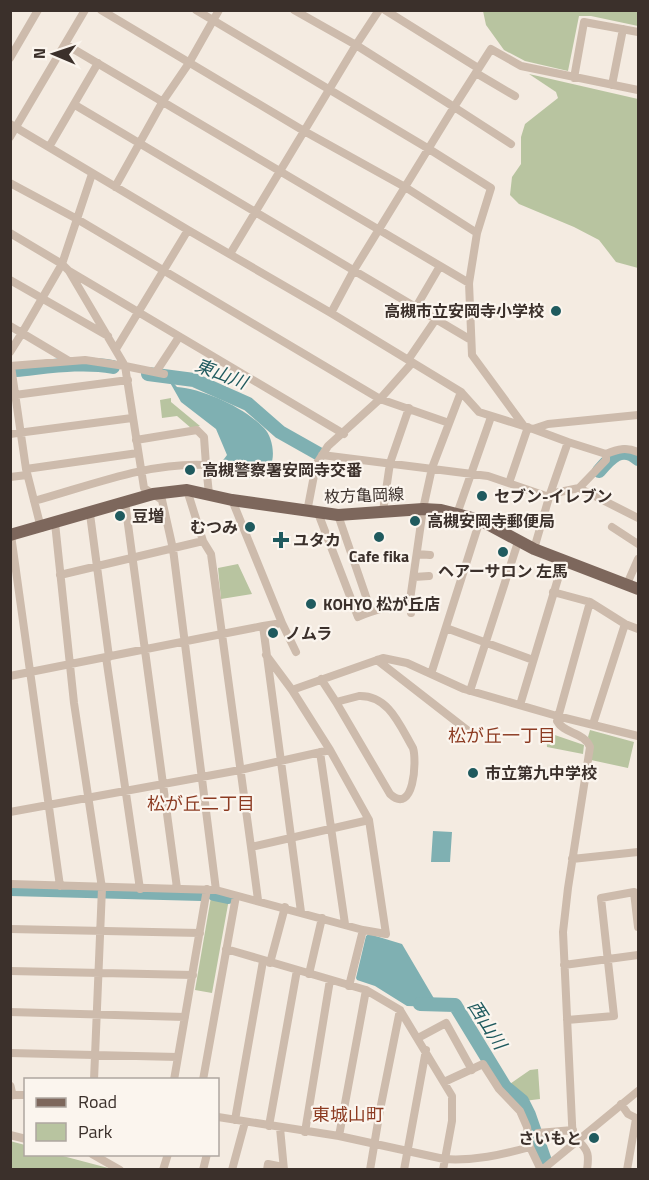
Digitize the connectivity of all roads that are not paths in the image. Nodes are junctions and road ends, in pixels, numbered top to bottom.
1 (38, 10) edge
2 (85, 10) edge
3 (101, 10) edge
4 (196, 10) edge
5 (219, 10) edge
6 (294, 10) edge
7 (379, 10) edge
8 (385, 10) edge
9 (213, 21) junction
10 (623, 29) junction
11 (639, 32) edge
12 (65, 44) junction
13 (356, 45) junction
14 (10, 58) edge
15 (98, 63) junction
16 (189, 63) junction
17 (477, 71) junction
18 (574, 78) junction
19 (612, 85) junction
20 (329, 90) junction
21 (639, 90) edge
22 (515, 96) dead end
23 (163, 101) junction
24 (75, 105) junction
25 (454, 107) junction
26 (13, 125) edge
27 (304, 131) junction
28 (10, 137) edge
29 (140, 144) junction
30 (511, 144) dead end
31 (49, 147) junction
32 (429, 148) junction
33 (280, 171) junction
34 (92, 174) junction
35 (10, 183) edge
36 (115, 187) junction
37 (405, 187) junction
38 (255, 213) junction
39 (77, 219) junction
40 (381, 229) junction
41 (188, 230) junction
42 (10, 233) edge
43 (477, 233) junction
44 (230, 254) junction
45 (62, 264) junction
46 (440, 266) junction
47 (354, 270) junction
48 (69, 272) junction
49 (164, 272) junction
50 (10, 280) edge
51 (469, 283) junction
52 (42, 299) junction
53 (416, 307) junction
54 (138, 313) junction
55 (331, 313) junction
56 (436, 319) junction
57 (10, 326) edge
58 (22, 333) junction
59 (109, 337) junction
60 (179, 337) junction
61 (471, 340) junction
62 (116, 349) junction
63 (10, 352) edge
64 (69, 361) junction
65 (410, 362) junction
66 (11, 366) edge
67 (125, 366) junction
68 (128, 380) junction
69 (461, 392) junction
70 (15, 394) junction
71 (380, 399) junction
72 (409, 408) junction
73 (639, 415) edge
74 (491, 417) junction
75 (132, 418) junction
76 (449, 423) junction
77 (528, 427) junction
78 (22, 433) junction
79 (10, 434) edge
80 (344, 434) junction
81 (136, 440) junction
82 (568, 442) junction
83 (639, 452) edge
84 (138, 453) junction
85 (322, 455) junction
86 (606, 457) junction
87 (390, 464) junction
88 (206, 465) junction
89 (432, 468) junction
90 (140, 471) junction
91 (27, 472) junction
92 (471, 474) junction
93 (10, 477) edge
94 (509, 483) junction
95 (581, 488) junction
96 (187, 490) junction
97 (153, 494) junction
98 (209, 494) junction
99 (550, 495) junction
100 (232, 500) junction
101 (34, 501) junction
102 (125, 502) junction
103 (423, 509) junction
104 (382, 511) junction
105 (313, 513) junction
106 (90, 514) junction
107 (458, 514) junction
108 (338, 515) junction
109 (639, 518) edge
110 (480, 520) junction
111 (55, 523) junction
112 (41, 528) junction
113 (612, 528) dead end
114 (11, 535) edge
115 (203, 541) junction
116 (518, 542) junction
117 (639, 544) edge
118 (172, 549) junction
119 (534, 549) junction
120 (417, 554) junction
121 (430, 555) dead end
122 (132, 558) junction
123 (639, 559) edge
124 (562, 562) junction
125 (97, 566) junction
126 (60, 575) junction
127 (429, 576) dead end
128 (414, 577) junction
129 (633, 587) edge
130 (553, 592) junction
131 (410, 600) junction
132 (590, 602) junction
133 (371, 611) junction
134 (411, 613) dead end
135 (282, 623) junction
136 (625, 624) junction
137 (263, 626) junction
138 (446, 628) junction
139 (639, 628) edge
140 (222, 634) junction
141 (183, 643) junction
142 (486, 643) junction
143 (146, 650) junction
144 (296, 652) dead end
145 (266, 655) junction
146 (107, 657) junction
147 (377, 660) junction
148 (533, 660) junction
149 (71, 664) junction
150 (29, 673) junction
151 (431, 674) junction
152 (10, 676) edge
153 (321, 679) junction
154 (292, 690) junction
155 (470, 691) junction
156 (336, 702) junction
157 (520, 705) junction
158 (557, 716) junction
159 (592, 724) junction
160 (639, 725) edge
161 (467, 730) dead end
162 (637, 736) edge
163 (330, 750) junction
164 (320, 752) junction
165 (281, 760) junction
166 (240, 770) junction
167 (201, 776) junction
168 (163, 785) junction
169 (125, 792) junction
170 (90, 798) junction
171 (49, 804) junction
172 (10, 812) edge
173 (369, 820) junction
174 (332, 829) junction
175 (292, 837) junction
176 (251, 847) junction
177 (639, 852) edge
178 (572, 860) junction
179 (10, 875) edge
180 (11, 884) edge
181 (60, 886) junction
182 (102, 888) junction
183 (140, 888) junction
184 (177, 888) junction
185 (211, 890) junction
186 (236, 896) junction
187 (258, 900) junction
188 (285, 907) junction
189 (301, 912) junction
190 (322, 918) junction
191 (345, 924) junction
192 (639, 927) edge
193 (10, 929) edge
194 (363, 930) junction
195 (101, 932) junction
196 (200, 933) junction
197 (226, 949) junction
198 (639, 955) edge
199 (608, 958) junction
200 (266, 962) junction
201 (564, 965) junction
202 (10, 970) edge
203 (297, 970) junction
204 (99, 972) junction
205 (309, 974) junction
206 (193, 975) junction
207 (330, 980) junction
208 (349, 986) junction
209 (366, 990) junction
210 (400, 1010) junction
211 (10, 1012) edge
212 (98, 1014) junction
213 (185, 1017) junction
214 (567, 1020) junction
215 (418, 1038) junction
216 (426, 1050) junction
217 (10, 1053) edge
218 (96, 1055) junction
219 (178, 1057) junction
220 (472, 1070) junction
221 (94, 1078) edge
222 (174, 1078) edge
223 (203, 1078) edge
224 (444, 1082) junction
225 (639, 1091) edge
226 (621, 1104) junction
227 (219, 1117) edge
228 (637, 1119) edge
229 (235, 1120) junction
230 (245, 1122) junction
231 (269, 1126) junction
232 (280, 1128) junction
233 (573, 1130) junction
234 (305, 1132) junction
235 (538, 1133) dead end
236 (339, 1136) junction
237 (576, 1142) junction
238 (374, 1143) junction
239 (530, 1147) junction
240 (408, 1151) junction
241 (94, 1156) edge
242 (444, 1159) junction
243 (283, 1168) edge
244 (120, 1170) edge
245 (232, 1170) edge
246 (267, 1170) edge
247 (370, 1170) edge
248 (404, 1170) edge
249 (443, 1170) edge
250 (541, 1170) edge
251 (587, 1170) edge
252 (627, 1170) edge

1 - 14 street
2 - 12 street
3 - 16 street
4 - 9 street
5 - 9 street
6 - 13 street
7 - 13 street
8 - 17 street
9 - 16 street
9 - 20 street
10 - 11 street
10 - 18 street
10 - 19 street
12 - 15 street
12 - 26 street
13 - 20 street
13 - 25 street
15 - 23 street
15 - 24 street
16 - 23 street
16 - 27 street
17 - 18 street
17 - 22 street
17 - 25 street
18 - 19 street
19 - 21 street
20 - 27 street
20 - 32 street
23 - 29 street
23 - 33 street
24 - 29 street
24 - 31 street
25 - 30 street
25 - 32 street
26 - 28 street
26 - 31 street
27 - 33 street
27 - 37 street
29 - 36 street
29 - 38 street
31 - 34 street
32 - 37 street
32 - 43 street
33 - 38 street
33 - 40 street
34 - 36 street
34 - 39 street
35 - 39 street
36 - 41 street
37 - 40 street
37 - 43 street
38 - 44 street
38 - 47 street
39 - 45 street
39 - 49 street
40 - 46 street
40 - 47 street
41 - 44 street
41 - 49 street
42 - 45 street
43 - 51 street
44 - 55 street
45 - 48 street
45 - 52 street
46 - 51 street
46 - 53 street
47 - 53 street
47 - 55 street
48 - 54 street
48 - 59 street
49 - 54 street
49 - 71 street
50 - 52 street
51 - 61 street
52 - 58 street
52 - 59 street
53 - 56 street
54 - 60 street
54 - 62 street
55 - 65 street
56 - 61 street
56 - 65 street
57 - 58 street
58 - 63 street
58 - 64 street
59 - 62 street
60 - 67 street
60 - 80 street
61 - 77 street
62 - 67 street
64 - 66 street
64 - 67 street
65 - 69 street
65 - 71 street
66 - 70 street
67 - 68 street
68 - 70 street
68 - 75 street
69 - 74 street
69 - 76 street
70 - 78 street
71 - 72 street
71 - 80 street
72 - 76 street
72 - 87 street
73 - 77 street
74 - 77 street
74 - 92 street
75 - 78 street
75 - 81 street
76 - 89 street
77 - 82 street
77 - 94 street
78 - 79 street
78 - 91 street
80 - 85 street
81 - 84 street
81 - 88 street
82 - 86 street
82 - 99 street
83 - 86 street
84 - 90 street
84 - 91 street
85 - 87 street
85 - 105 street
86 - 95 street
87 - 89 street
87 - 104 street
88 - 90 street
88 - 98 street
89 - 92 street
89 - 103 street
90 - 97 street
90 - 101 street
91 - 93 street
91 - 101 street
92 - 94 street
92 - 107 street
94 - 99 street
95 - 99 street
95 - 109 street
96 - 97 main road, 枚方亀岡線
96 - 98 main road, 枚方亀岡線
96 - 115 street
97 - 102 main road, 枚方亀岡線
97 - 118 street
98 - 100 main road, 枚方亀岡線
99 - 119 street
100 - 105 main road, 枚方亀岡線
100 - 135 street
101 - 112 street
102 - 106 main road, 枚方亀岡線
102 - 122 street
103 - 104 main road, 枚方亀岡線
103 - 107 main road, 枚方亀岡線
103 - 120 street
104 - 108 main road, 枚方亀岡線
105 - 108 main road, 枚方亀岡線
105 - 133 street
106 - 111 main road, 枚方亀岡線
106 - 125 street
107 - 110 main road, 枚方亀岡線
108 - 133 street
110 - 116 main road, 枚方亀岡線
110 - 138 street
111 - 112 main road, 枚方亀岡線
111 - 126 street
112 - 114 main road, 枚方亀岡線
113 - 117 street
114 - 150 street
115 - 118 street
115 - 140 street
116 - 119 main road, 枚方亀岡線
116 - 142 street
118 - 122 street
118 - 141 street
119 - 124 main road, 枚方亀岡線
120 - 121 street
120 - 128 street
122 - 125 street
122 - 143 street
123 - 129 street
124 - 129 main road, 枚方亀岡線
124 - 130 street
125 - 126 street
125 - 146 street
126 - 149 street
127 - 128 street
128 - 131 street
130 - 132 street
130 - 148 street
131 - 133 street
131 - 134 street
132 - 136 street
132 - 158 street
135 - 137 street
135 - 144 street
136 - 139 street
136 - 159 street
137 - 140 street
137 - 145 street
138 - 142 street
138 - 151 street
140 - 141 street
140 - 166 street
141 - 143 street
141 - 167 street
142 - 148 street
142 - 155 street
143 - 146 street
143 - 168 street
145 - 154 street
145 - 165 street
146 - 149 street
146 - 169 street
147 - 151 street
147 - 153 street
147 - 161 street
148 - 157 street
149 - 150 street
149 - 170 street
150 - 152 street
150 - 171 street
151 - 155 street
153 - 154 street
153 - 156 street
154 - 163 street
155 - 157 street
156 - 156 street
157 - 158 street
158 - 159 street
158 - 178 street
159 - 162 street
160 - 162 street
163 - 164 street
163 - 173 street
164 - 165 street
164 - 174 street
165 - 166 street
165 - 175 street
166 - 167 street
166 - 176 street
167 - 168 street
167 - 185 street
168 - 169 street
168 - 184 street
169 - 170 street
169 - 183 street
170 - 171 street
170 - 182 street
171 - 172 street
171 - 181 street
173 - 174 street
173 - 194 street
174 - 175 street
174 - 191 street
175 - 176 street
175 - 189 street
176 - 187 street
177 - 178 street
178 - 201 street
179 - 180 street
180 - 181 street
181 - 182 street
182 - 183 street
182 - 195 street
183 - 184 street
184 - 185 street
185 - 186 street
185 - 196 street
186 - 187 street
186 - 197 street
187 - 188 street
188 - 189 street
188 - 200 street
189 - 190 street
190 - 191 street
190 - 205 street
191 - 194 street
192 - 199 street
193 - 195 street
194 - 208 street
195 - 196 street
195 - 204 street
196 - 206 street
197 - 200 street
197 - 223 street
198 - 199 street
199 - 201 street
199 - 214 street
200 - 203 street
200 - 229 street
201 - 214 street
202 - 204 street
203 - 205 street
203 - 231 street
204 - 206 street
204 - 212 street
205 - 207 street
206 - 213 street
207 - 208 street
207 - 234 street
208 - 209 street
209 - 210 street
209 - 236 street
210 - 215 street
210 - 238 street
211 - 212 street
212 - 213 street
212 - 218 street
213 - 219 street
214 - 233 street
215 - 216 street
215 - 220 street
216 - 224 street
216 - 240 street
217 - 218 street
218 - 219 street
218 - 221 street
219 - 222 street
220 - 224 street
220 - 239 street
224 - 242 street
225 - 226 street
226 - 228 street
226 - 237 street
227 - 229 street
228 - 252 street
229 - 230 street
230 - 231 street
230 - 245 street
231 - 232 street
232 - 234 street
232 - 243 street
233 - 235 street
233 - 237 street
234 - 236 street
236 - 238 street
237 - 250 street
237 - 251 street
238 - 240 street
238 - 247 street
239 - 242 street
239 - 250 street
240 - 242 street
240 - 248 street
241 - 244 street
242 - 249 street
243 - 246 street

